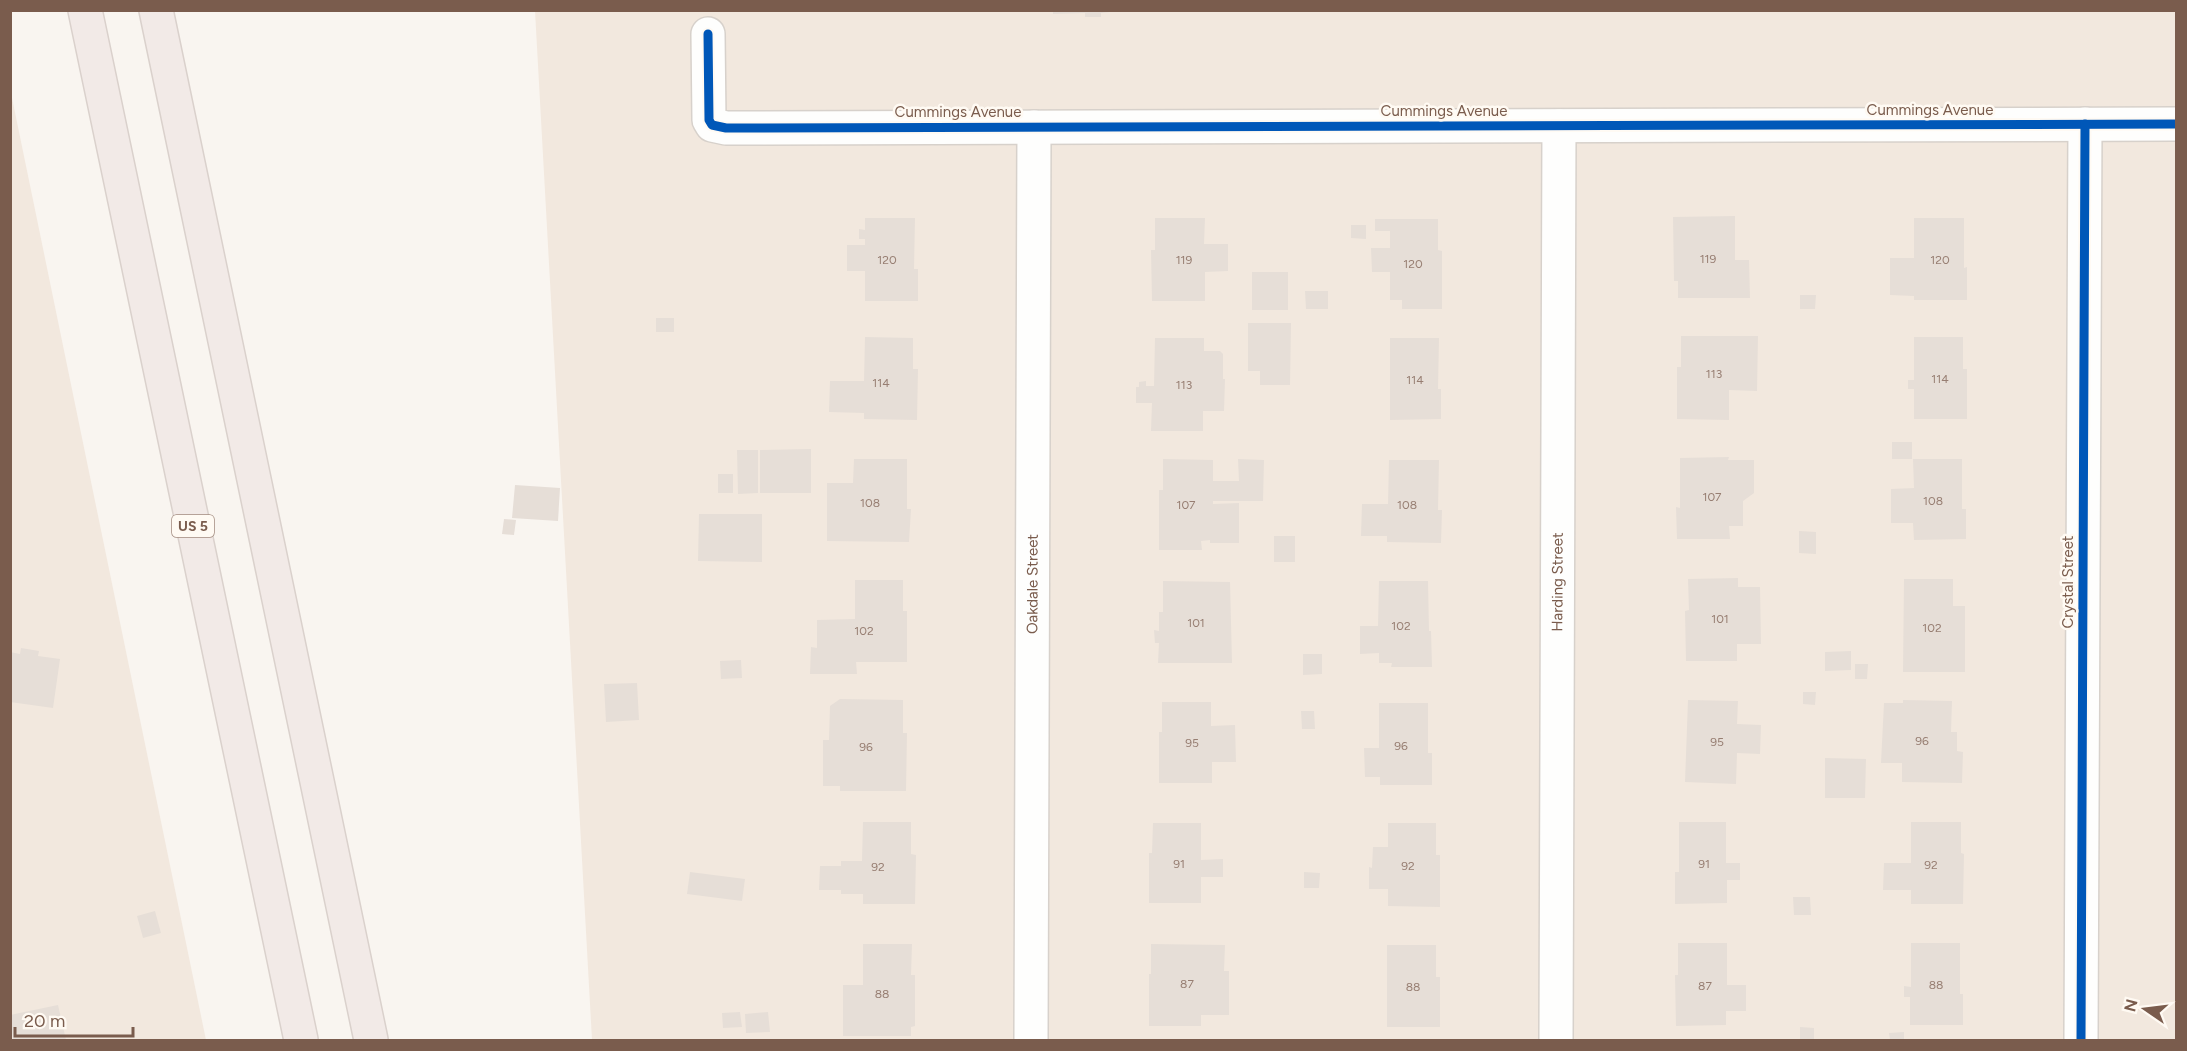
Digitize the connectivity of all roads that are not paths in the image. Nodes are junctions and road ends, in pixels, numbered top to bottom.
1 (85, 10) edge
2 (156, 10) edge
3 (708, 34) dead end
4 (2085, 124) junction
5 (2176, 124) edge
6 (1559, 126) junction
7 (1034, 127) junction
8 (301, 1041) edge
9 (371, 1041) edge
10 (1031, 1041) edge
11 (1556, 1041) edge
12 (2081, 1041) edge

1 - 8 highway, US 5
2 - 9 highway
3 - 7 street, Cummings Avenue
4 - 5 street, Cummings Avenue
4 - 6 street, Cummings Avenue
4 - 12 street, Crystal Street
6 - 7 street, Cummings Avenue
6 - 11 street, Harding Street
7 - 10 street, Oakdale Street

